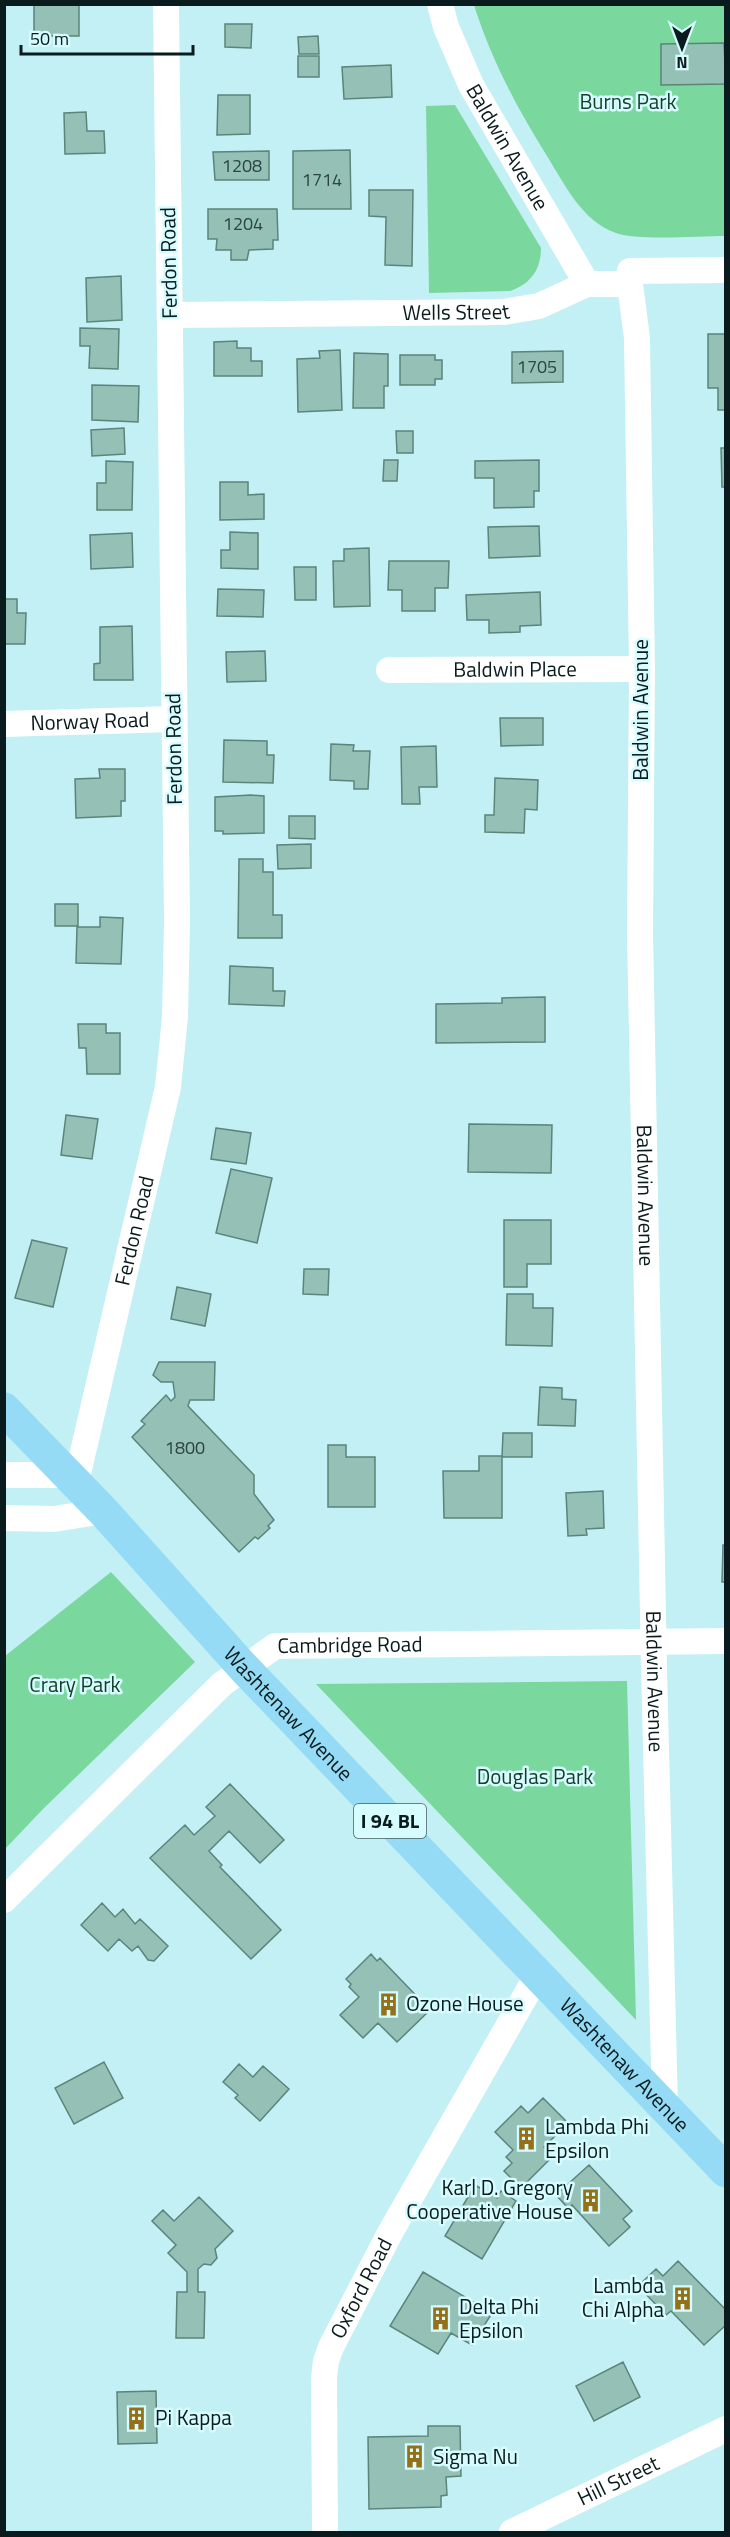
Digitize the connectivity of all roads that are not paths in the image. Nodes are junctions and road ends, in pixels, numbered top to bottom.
1 (166, 4) edge
2 (440, 4) edge
3 (726, 270) edge
4 (587, 284) junction
5 (630, 284) junction
6 (170, 315) junction
7 (642, 669) junction
8 (389, 670) dead end
9 (174, 719) junction
10 (4, 724) edge
11 (4, 1408) edge
12 (4, 1475) edge
13 (72, 1479) junction
14 (103, 1511) junction
15 (4, 1518) edge
16 (726, 1641) edge
17 (654, 1643) junction
18 (243, 1667) junction
19 (4, 1900) edge
20 (538, 1974) junction
21 (666, 2107) junction
22 (726, 2171) edge
23 (726, 2429) edge
24 (325, 2532) edge
25 (512, 2532) edge

1 - 6 street, Ferdon Road
2 - 4 street, Baldwin Avenue
3 - 5 street
4 - 5 street, Wells Street
4 - 6 street, Wells Street
5 - 7 street, Baldwin Avenue
6 - 9 street, Ferdon Road
7 - 8 street, Baldwin Place
7 - 17 street, Baldwin Avenue
9 - 10 street, Norway Road
9 - 13 street, Ferdon Road
11 - 13 main road, Washtenaw Avenue / I 94 BL
12 - 13 street
13 - 14 main road, Washtenaw Avenue / I 94 BL
14 - 15 street
14 - 18 main road, Washtenaw Avenue / I 94 BL
16 - 17 street, Cambridge Road
17 - 18 street, Cambridge Road
17 - 21 street, Baldwin Avenue
18 - 19 street, Cambridge Road
18 - 20 main road, Washtenaw Avenue / I 94 BL
20 - 21 main road, Washtenaw Avenue / I 94 BL
20 - 24 street, Oxford Road
21 - 22 main road, Washtenaw Avenue / I 94 BL
23 - 25 street, Hill Street

